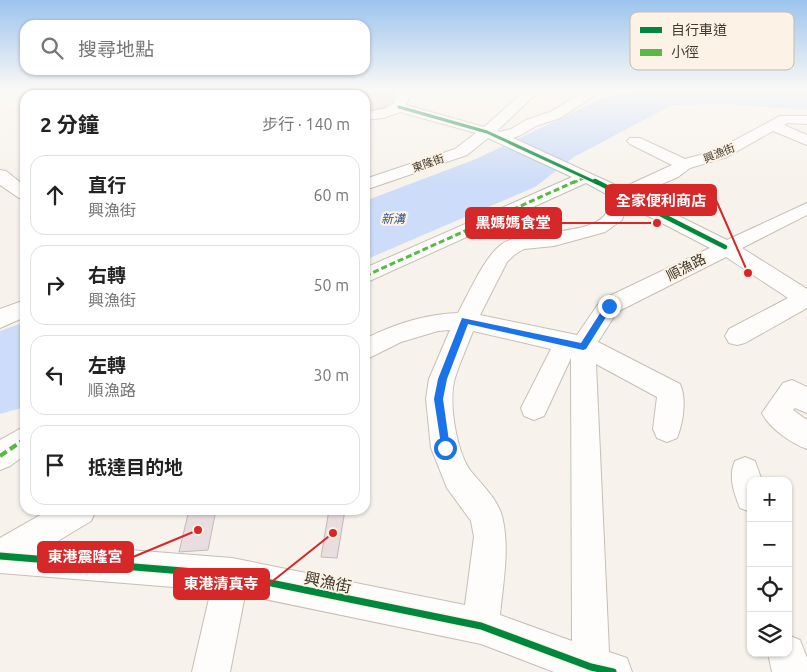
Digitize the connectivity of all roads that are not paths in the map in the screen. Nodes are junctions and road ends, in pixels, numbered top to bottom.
1 (443, 120) edge
2 (511, 120) edge
3 (539, 120) edge
4 (784, 120) edge
5 (773, 126) junction
6 (498, 137) junction
7 (807, 140) edge
8 (635, 141) dead end
9 (684, 164) junction
10 (578, 173) junction
11 (9, 181) edge
12 (370, 183) edge
13 (20, 190) edge
14 (621, 195) junction
15 (806, 210) edge
16 (725, 247) junction
17 (370, 274) edge
18 (806, 299) edge
19 (20, 310) edge
20 (0, 319) edge
21 (465, 320) junction
22 (737, 336) dead end
23 (575, 345) junction
24 (370, 347) edge
25 (807, 401) edge
26 (534, 408) dead end
27 (667, 429) dead end
28 (807, 436) edge
29 (20, 442) edge
30 (0, 456) edge
31 (71, 515) edge
32 (232, 575) junction
33 (481, 626) junction
34 (788, 657) edge
35 (598, 670) edge
36 (212, 672) edge
37 (791, 672) edge

1 - 6 street
2 - 6 street, 東隆街
3 - 6 street
4 - 5 street, 興漁街
5 - 7 street
5 - 9 street, 興漁街
6 - 10 street
6 - 12 street, 東隆街
8 - 9 street
9 - 14 street, 興漁街
10 - 14 street
10 - 17 street
11 - 13 street
14 - 16 street
14 - 21 street
15 - 16 street, 順漁路
16 - 18 street
16 - 23 street, 順漁路
18 - 22 street
19 - 20 street
21 - 23 street
21 - 24 street
21 - 33 street
23 - 26 street, 順漁路
23 - 27 street
23 - 35 street, 興漁街
25 - 28 street
29 - 30 street
31 - 32 street, 興漁街
32 - 33 street, 興漁街
32 - 36 street
33 - 35 street, 興漁街
34 - 37 street

